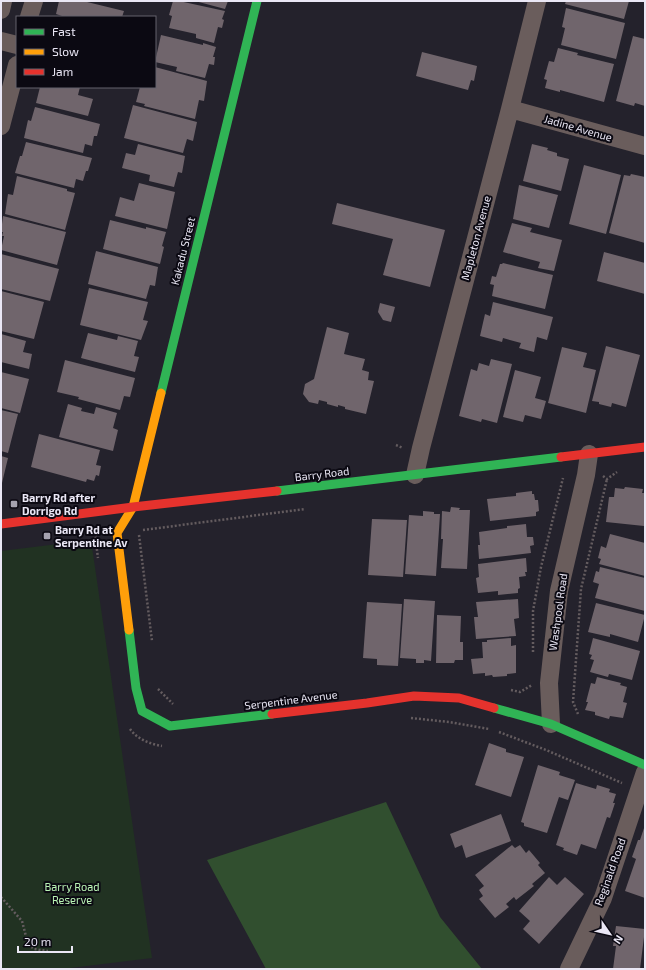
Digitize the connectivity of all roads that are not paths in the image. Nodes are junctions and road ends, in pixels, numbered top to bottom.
1 (3, 1) edge
2 (34, 1) edge
3 (257, 1) edge
4 (537, 1) edge
5 (1, 10) edge
6 (29, 16) edge
7 (1, 41) edge
8 (16, 45) edge
9 (16, 69) edge
10 (510, 109) junction
11 (1, 126) edge
12 (645, 146) edge
13 (645, 447) edge
14 (588, 454) junction
15 (415, 475) junction
16 (133, 507) junction
17 (1, 524) edge
18 (551, 724) junction
19 (645, 765) edge
20 (645, 772) edge
21 (569, 969) edge

1 - 5 street
2 - 6 street
3 - 16 street, Kakadu Street
4 - 10 street, Mapleton Avenue
7 - 8 street
9 - 11 street
10 - 12 street, Jadine Avenue
10 - 15 street, Mapleton Avenue
13 - 14 street, Barry Road
14 - 15 street, Barry Road
14 - 18 street, Washpool Road
15 - 16 street, Barry Road
16 - 17 street, Barry Road
16 - 18 street, Serpentine Avenue
18 - 19 street, Serpentine Avenue
20 - 21 street, Reginald Road

